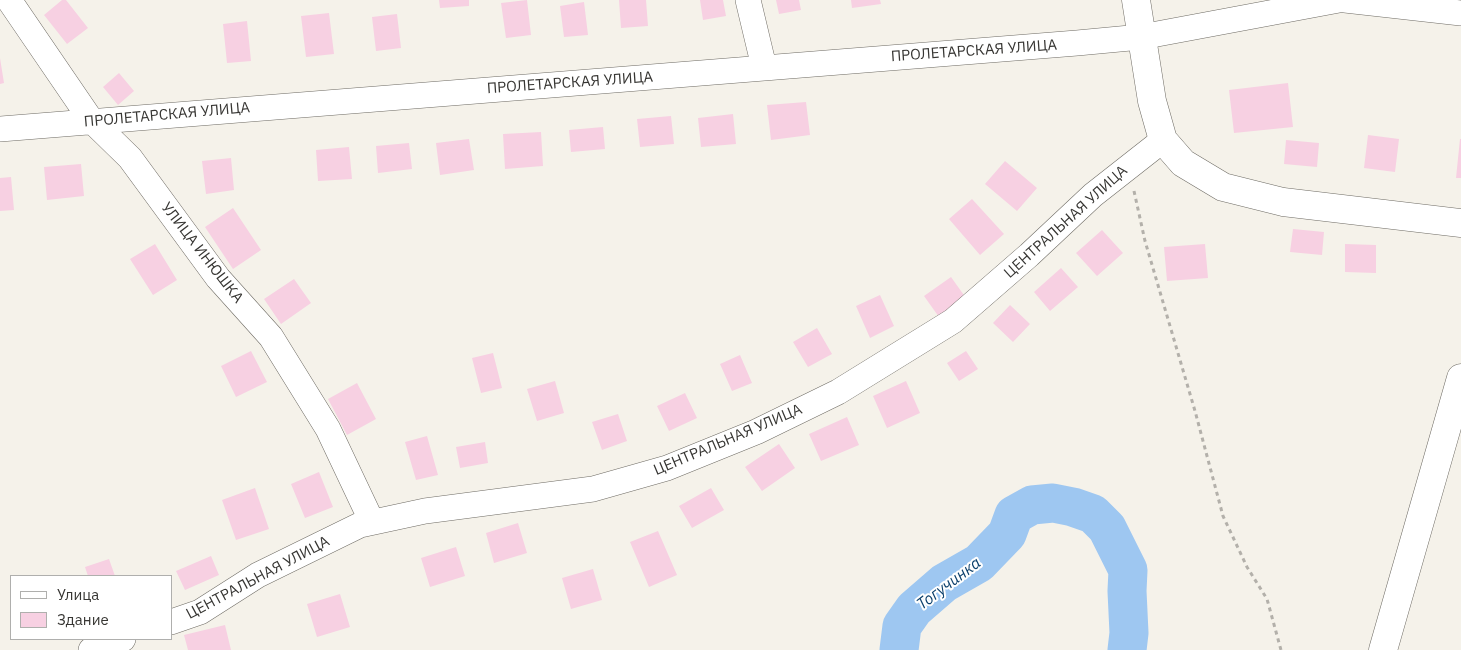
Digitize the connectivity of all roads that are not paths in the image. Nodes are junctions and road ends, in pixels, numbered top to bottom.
1 (9, 0) edge
2 (748, 0) edge
3 (1136, 0) edge
4 (1339, 0) edge
5 (1345, 0) edge
6 (1461, 13) edge
7 (1141, 37) junction
8 (764, 68) junction
9 (92, 120) junction
10 (0, 128) edge
11 (1163, 140) junction
12 (1461, 223) edge
13 (1461, 378) edge
14 (372, 522) junction
15 (172, 622) edge
16 (120, 640) edge
17 (91, 650) edge
18 (1383, 650) edge

1 - 9 street, УЛИЦА ИНЮШКА
2 - 8 street
3 - 7 street
4 - 7 street, ПРОЛЕТАРСКАЯ УЛИЦА
5 - 6 street
7 - 8 street, ПРОЛЕТАРСКАЯ УЛИЦА
7 - 11 street
8 - 9 street, ПРОЛЕТАРСКАЯ УЛИЦА
9 - 10 street, ПРОЛЕТАРСКАЯ УЛИЦА
9 - 14 street, УЛИЦА ИНЮШКА
11 - 12 street
11 - 14 street, ЦЕНТРАЛЬНАЯ УЛИЦА
13 - 18 street
14 - 15 street, ЦЕНТРАЛЬНАЯ УЛИЦА
16 - 17 street

